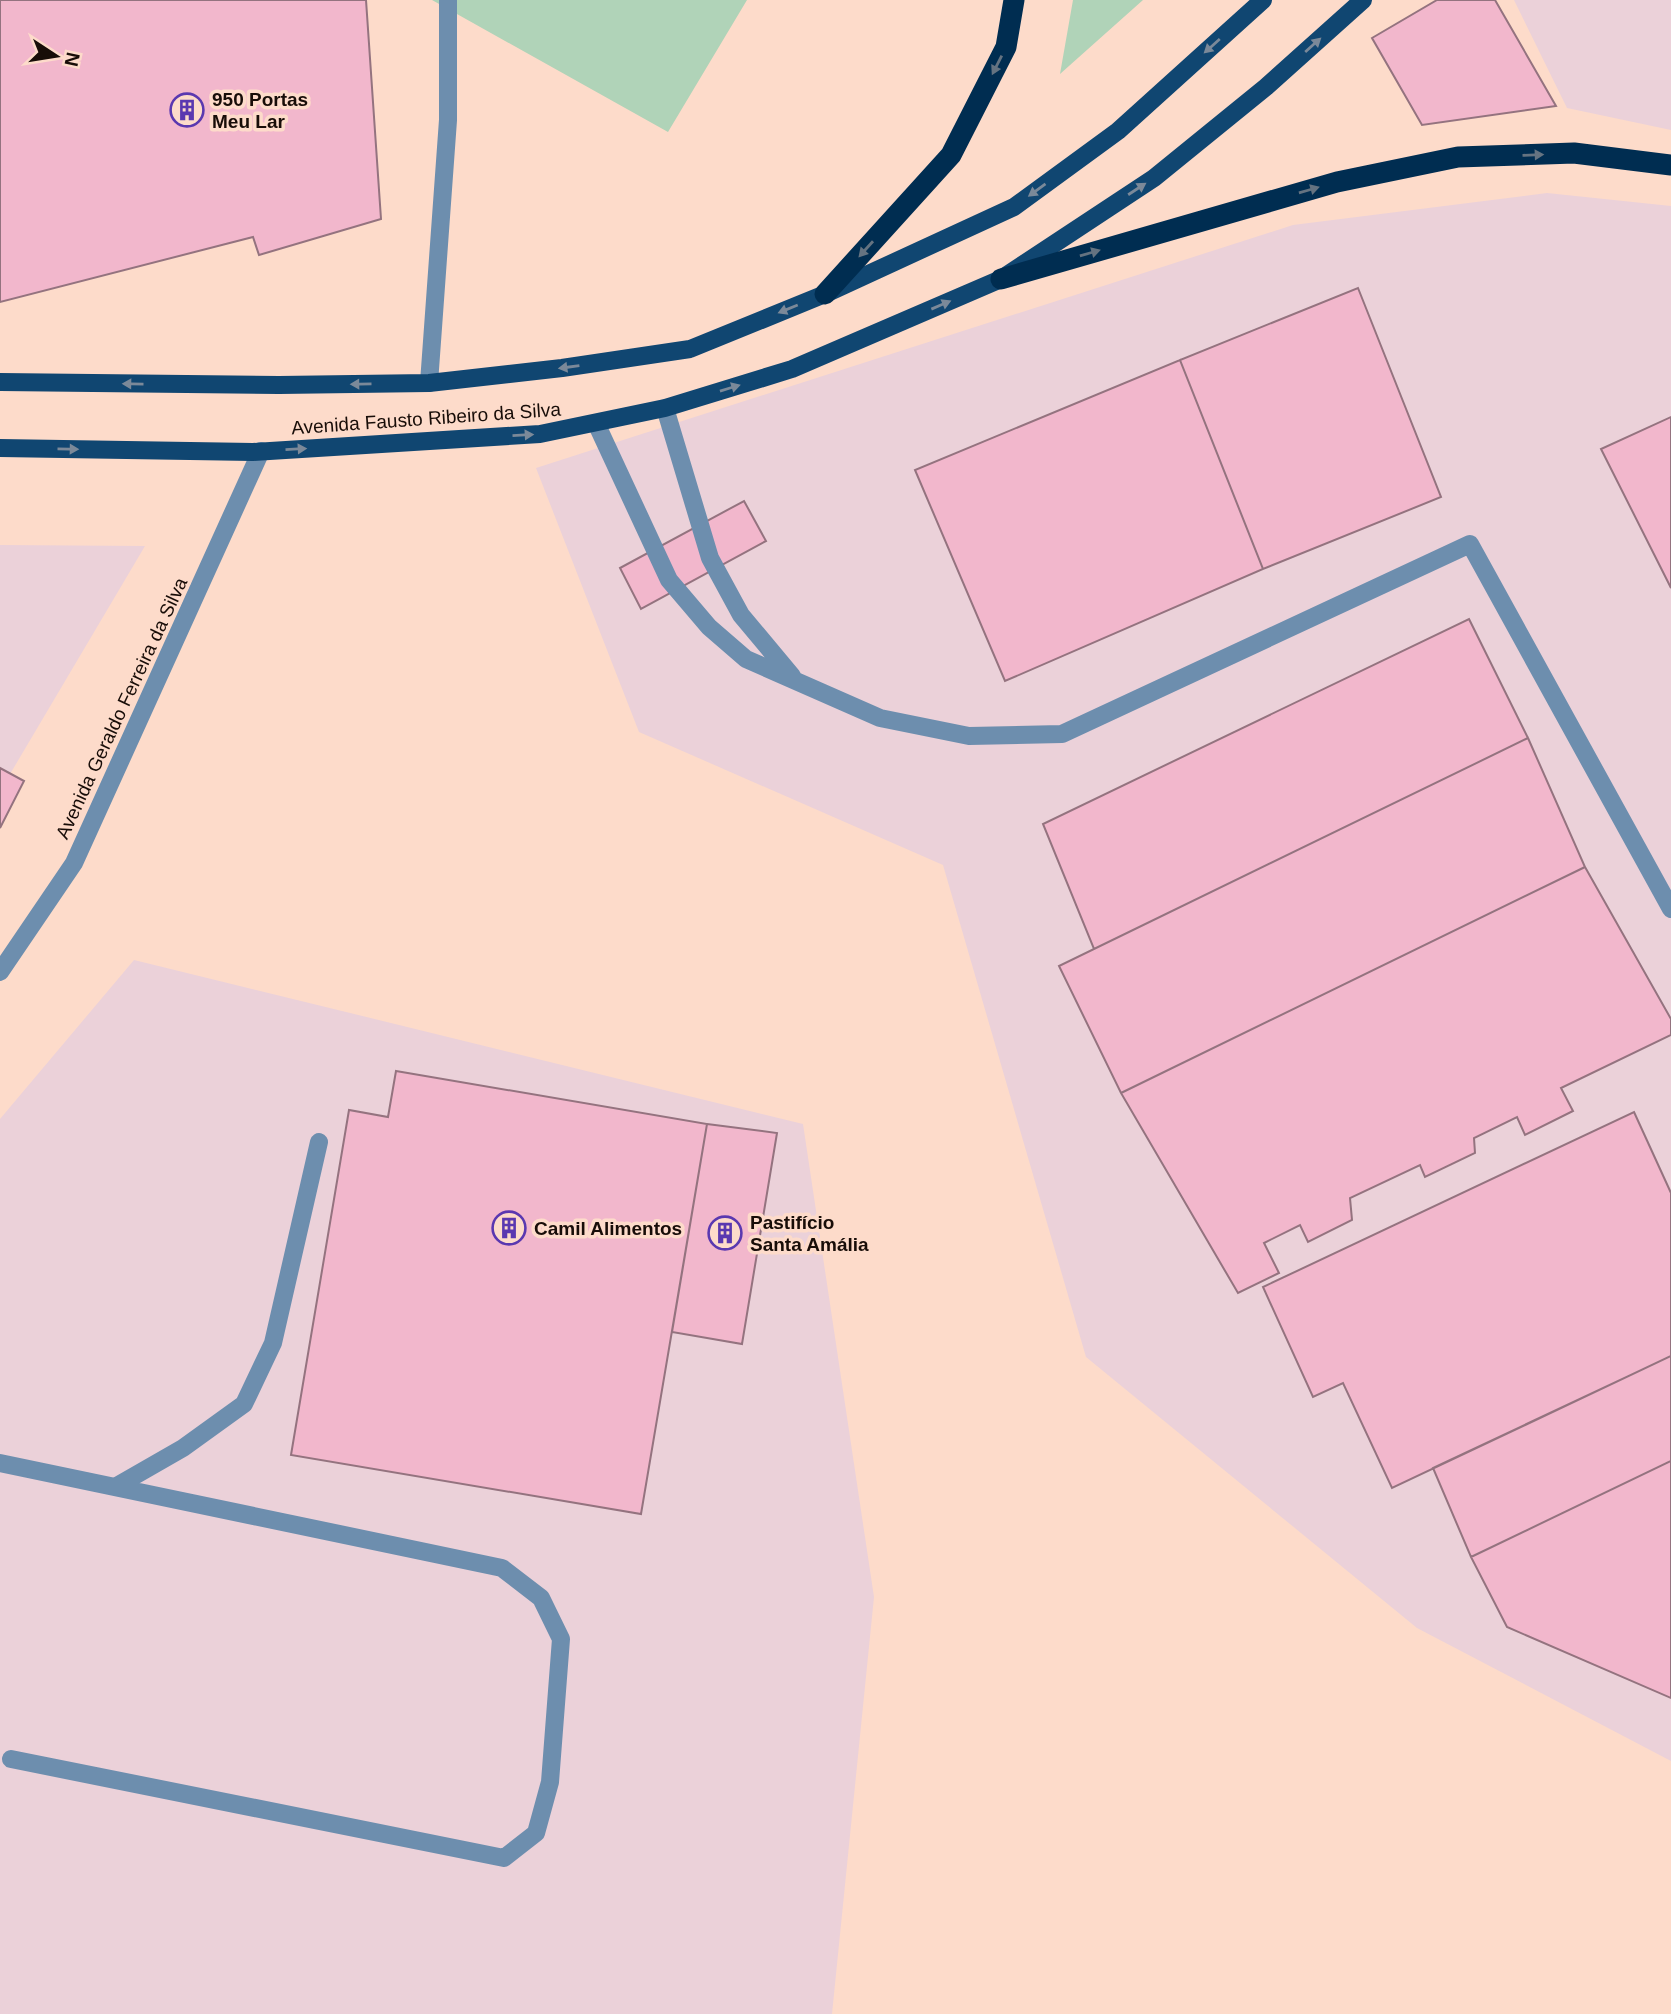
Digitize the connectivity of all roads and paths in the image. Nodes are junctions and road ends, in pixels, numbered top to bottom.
1 (448, 0) edge
2 (1014, 0) edge
3 (1262, 0) edge
4 (1363, 0) edge
5 (1671, 165) edge
6 (1001, 279) junction
7 (825, 295) junction
8 (0, 382) edge
9 (429, 383) junction
10 (665, 408) junction
11 (596, 423) junction
12 (0, 448) edge
13 (261, 451) junction
14 (795, 678) junction
15 (1671, 909) edge
16 (0, 972) edge
17 (319, 1142) dead end
18 (0, 1463) edge
19 (115, 1487) junction
20 (11, 1759) dead end

1 - 9 street
2 -> 7 highway
3 -> 7 main road, Avenida Fausto Ribeiro da Silva
6 -> 4 main road, Avenida Fausto Ribeiro da Silva
6 -> 5 highway
10 -> 6 main road, Avenida Fausto Ribeiro da Silva
7 -> 9 main road, Avenida Fausto Ribeiro da Silva
9 -> 8 main road, Avenida Fausto Ribeiro da Silva
10 - 11 main road, Avenida Fausto Ribeiro da Silva
10 - 14 street
13 -> 11 main road, Avenida Fausto Ribeiro da Silva
11 - 14 street
12 -> 13 main road, Avenida Fausto Ribeiro da Silva
13 - 16 street, Avenida Geraldo Ferreira da Silva
14 - 15 street
17 - 19 street
18 - 19 street
19 - 20 street

